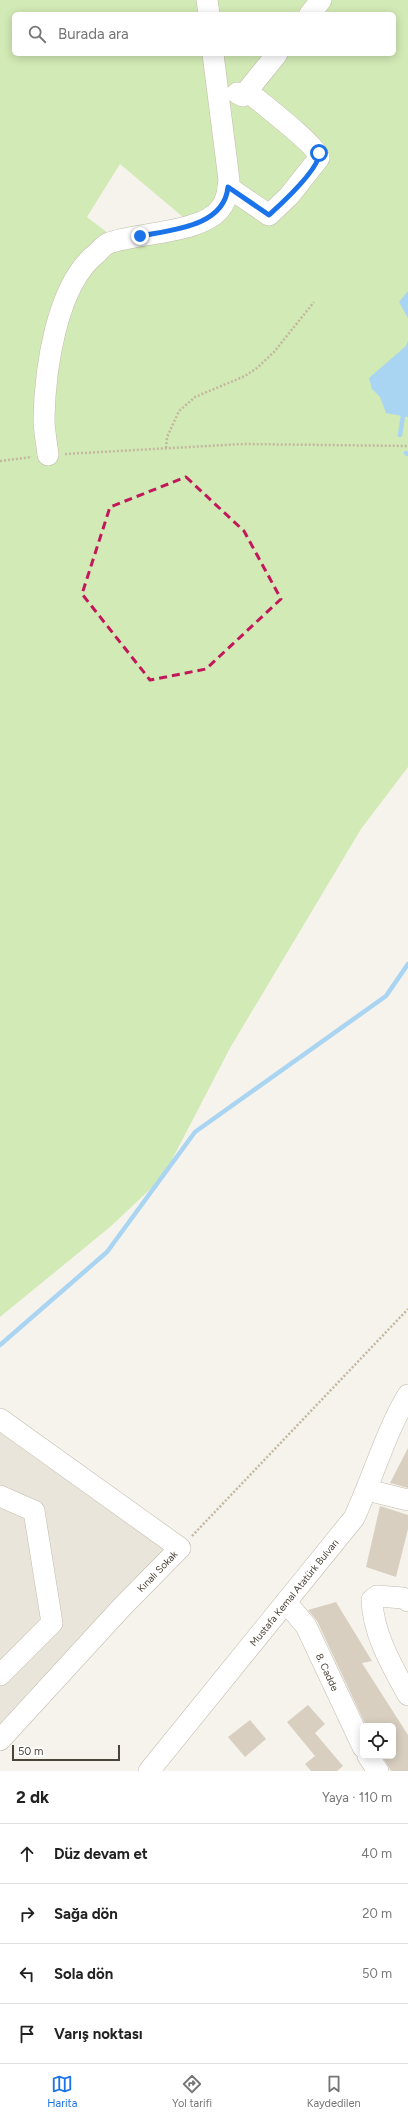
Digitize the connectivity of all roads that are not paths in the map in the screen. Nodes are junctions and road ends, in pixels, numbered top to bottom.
1 (207, 0) edge
2 (321, 0) edge
3 (209, 12) edge
4 (312, 12) edge
5 (213, 56) edge
6 (275, 56) edge
7 (215, 82) junction
8 (247, 91) junction
9 (228, 187) junction
10 (48, 456) road end
11 (408, 1395) edge
12 (1, 1423) edge
13 (367, 1490) junction
14 (0, 1496) edge
15 (408, 1500) edge
16 (408, 1601) edge
17 (286, 1602) junction
18 (0, 1675) edge
19 (408, 1695) edge
20 (0, 1740) edge
21 (360, 1741) edge
22 (370, 1759) edge
23 (149, 1771) edge
24 (378, 1771) edge

1 - 3 street
2 - 4 street
5 - 7 street
6 - 8 street
7 - 8 street
7 - 9 street
8 - 9 street
9 - 10 street
11 - 13 street, Mustafa Kemal Atatürk Bulvarı
12 - 20 street, Kınalı Sokak
13 - 15 street
13 - 17 street, Mustafa Kemal Atatürk Bulvarı
14 - 18 street
16 - 19 street
17 - 21 street, 8. Cadde
17 - 23 street, Mustafa Kemal Atatürk Bulvarı
22 - 24 street

